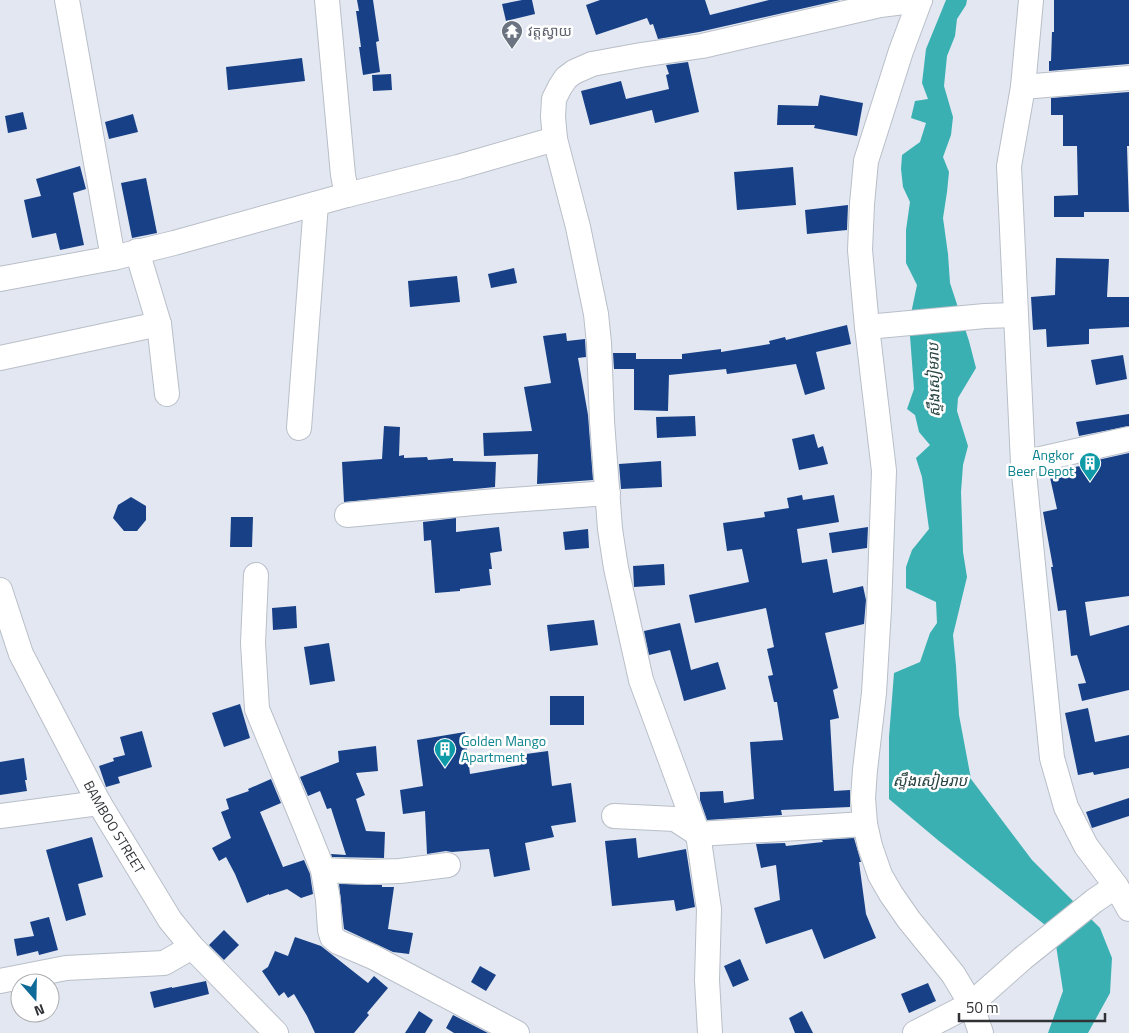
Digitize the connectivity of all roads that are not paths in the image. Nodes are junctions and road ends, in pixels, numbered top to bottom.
1 (67, 0) edge
2 (326, 0) edge
3 (920, 0) edge
4 (1031, 0) edge
5 (1129, 78) edge
6 (1023, 87) junction
7 (555, 139) junction
8 (347, 195) junction
9 (316, 204) junction
10 (137, 251) junction
11 (113, 258) junction
12 (0, 279) edge
13 (1016, 315) junction
14 (160, 324) junction
15 (877, 326) junction
16 (0, 358) edge
17 (168, 394) dead end
18 (299, 428) dead end
19 (1129, 439) edge
20 (1023, 463) junction
21 (608, 493) junction
22 (347, 515) dead end
23 (256, 575) dead end
24 (0, 590) edge
25 (99, 803) junction
26 (0, 816) edge
27 (614, 816) dead end
28 (865, 824) junction
29 (698, 834) junction
30 (448, 865) dead end
31 (323, 870) junction
32 (1116, 886) junction
33 (1129, 909) edge
34 (192, 947) junction
35 (0, 981) edge
36 (971, 1004) junction
37 (276, 1033) edge
38 (517, 1033) edge
39 (710, 1033) edge
40 (916, 1033) edge
41 (981, 1033) edge

1 - 11 street
2 - 8 street
3 - 7 street
3 - 15 street
4 - 6 street
5 - 6 street
6 - 13 street
7 - 8 street
7 - 21 street
8 - 9 street
9 - 10 street
9 - 18 street
10 - 11 street
10 - 14 street
11 - 12 street
13 - 15 street
13 - 20 street
14 - 16 street
14 - 17 street
15 - 28 street
19 - 20 street
20 - 32 street
21 - 22 street
21 - 29 street
23 - 31 street
24 - 25 street, BAMBOO STREET
25 - 26 street
25 - 34 street, BAMBOO STREET
27 - 29 street
28 - 29 street
28 - 36 street
29 - 39 street
30 - 31 street
31 - 38 street
32 - 33 street
32 - 36 street
34 - 35 street
34 - 37 street, BAMBOO STREET
36 - 40 street
36 - 41 street

